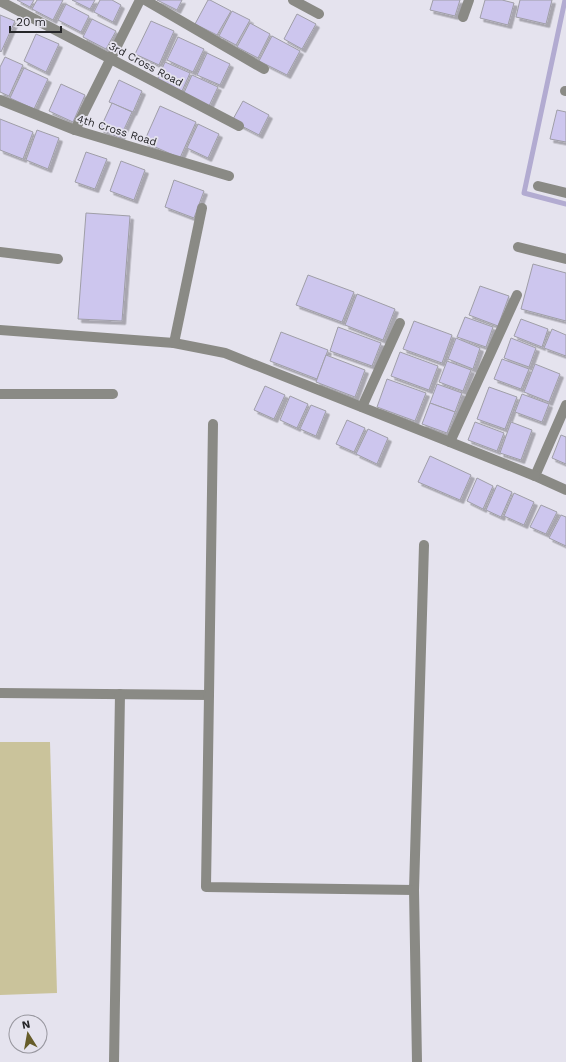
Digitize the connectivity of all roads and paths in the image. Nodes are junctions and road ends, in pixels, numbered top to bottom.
1 (140, 0) edge
2 (145, 0) edge
3 (293, 0) edge
4 (469, 0) edge
5 (0, 1) edge
6 (320, 14) dead end
7 (463, 17) dead end
8 (111, 58) junction
9 (264, 69) dead end
10 (0, 100) edge
11 (239, 126) dead end
12 (76, 130) junction
13 (229, 176) dead end
14 (538, 186) dead end
15 (566, 193) edge
16 (202, 208) dead end
17 (518, 247) dead end
18 (0, 252) edge
19 (58, 259) dead end
20 (566, 259) edge
21 (517, 295) dead end
22 (400, 323) dead end
23 (0, 330) edge
24 (174, 343) junction
25 (0, 394) edge
26 (113, 394) dead end
27 (566, 405) edge
28 (362, 407) junction
29 (214, 424) dead end
30 (450, 442) junction
31 (535, 476) junction
32 (566, 490) edge
33 (424, 545) dead end
34 (0, 693) edge
35 (120, 694) junction
36 (209, 695) junction
37 (414, 890) junction
38 (114, 1062) edge
39 (416, 1062) edge

1 - 8 street
2 - 9 street
3 - 6 street
4 - 7 street
5 - 8 street, 3rd Cross Road
8 - 11 street, 3rd Cross Road
8 - 12 street
10 - 12 street, 4th Cross Road
12 - 13 street, 4th Cross Road
14 - 15 street
16 - 24 street
17 - 20 street
18 - 19 street
21 - 30 street
22 - 28 street
23 - 24 street
24 - 28 street
25 - 26 street
27 - 31 street
28 - 30 street
29 - 36 street
30 - 31 street
31 - 32 street
33 - 37 street
34 - 35 street
35 - 36 street
35 - 38 street
36 - 37 street
37 - 39 street

